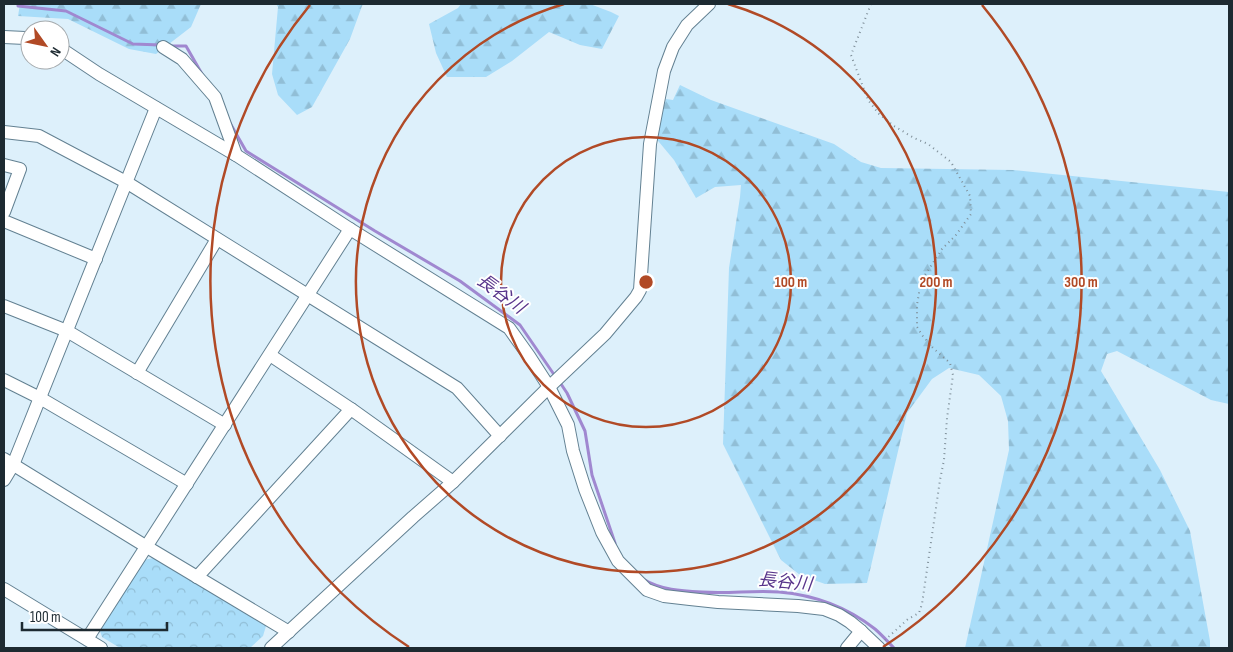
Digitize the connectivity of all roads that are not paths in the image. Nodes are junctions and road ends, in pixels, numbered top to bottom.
1 (709, 4) edge
2 (4, 37) edge
3 (20, 38) edge
4 (163, 47) dead end
5 (70, 55) edge
6 (156, 108) junction
7 (4, 132) edge
8 (236, 155) junction
9 (4, 165) edge
10 (126, 182) junction
11 (4, 212) edge
12 (4, 221) edge
13 (350, 229) junction
14 (217, 238) junction
15 (96, 259) junction
16 (308, 295) junction
17 (4, 306) edge
18 (67, 331) junction
19 (270, 355) junction
20 (137, 373) junction
21 (4, 380) edge
22 (549, 387) junction
23 (40, 398) junction
24 (351, 409) junction
25 (225, 426) junction
26 (500, 436) junction
27 (8, 462) edge
28 (4, 480) edge
29 (453, 482) junction
30 (187, 484) junction
31 (147, 548) junction
32 (197, 577) junction
33 (4, 589) edge
34 (861, 631) junction
35 (289, 632) junction
36 (87, 640) junction
37 (878, 647) edge
38 (101, 648) edge
39 (271, 648) edge
40 (847, 648) edge

1 - 22 street
2 - 3 street
4 - 8 street
5 - 6 street
6 - 8 street
6 - 10 street
7 - 10 street
8 - 13 street
9 - 11 street
10 - 14 street
10 - 15 street
12 - 15 street
13 - 16 street
13 - 22 street
14 - 16 street
14 - 20 street
15 - 18 street
16 - 19 street
16 - 26 street
17 - 18 street
18 - 20 street
18 - 23 street
19 - 24 street
19 - 25 street
20 - 25 street
21 - 23 street
22 - 26 street
22 - 34 street
23 - 27 street
23 - 30 street
24 - 29 street
24 - 32 street
25 - 30 street
26 - 29 street
27 - 28 street
27 - 31 street
29 - 35 street
30 - 31 street
31 - 32 street
31 - 36 street
32 - 35 street
33 - 36 street
34 - 37 street
34 - 40 street
35 - 39 street
36 - 38 street

